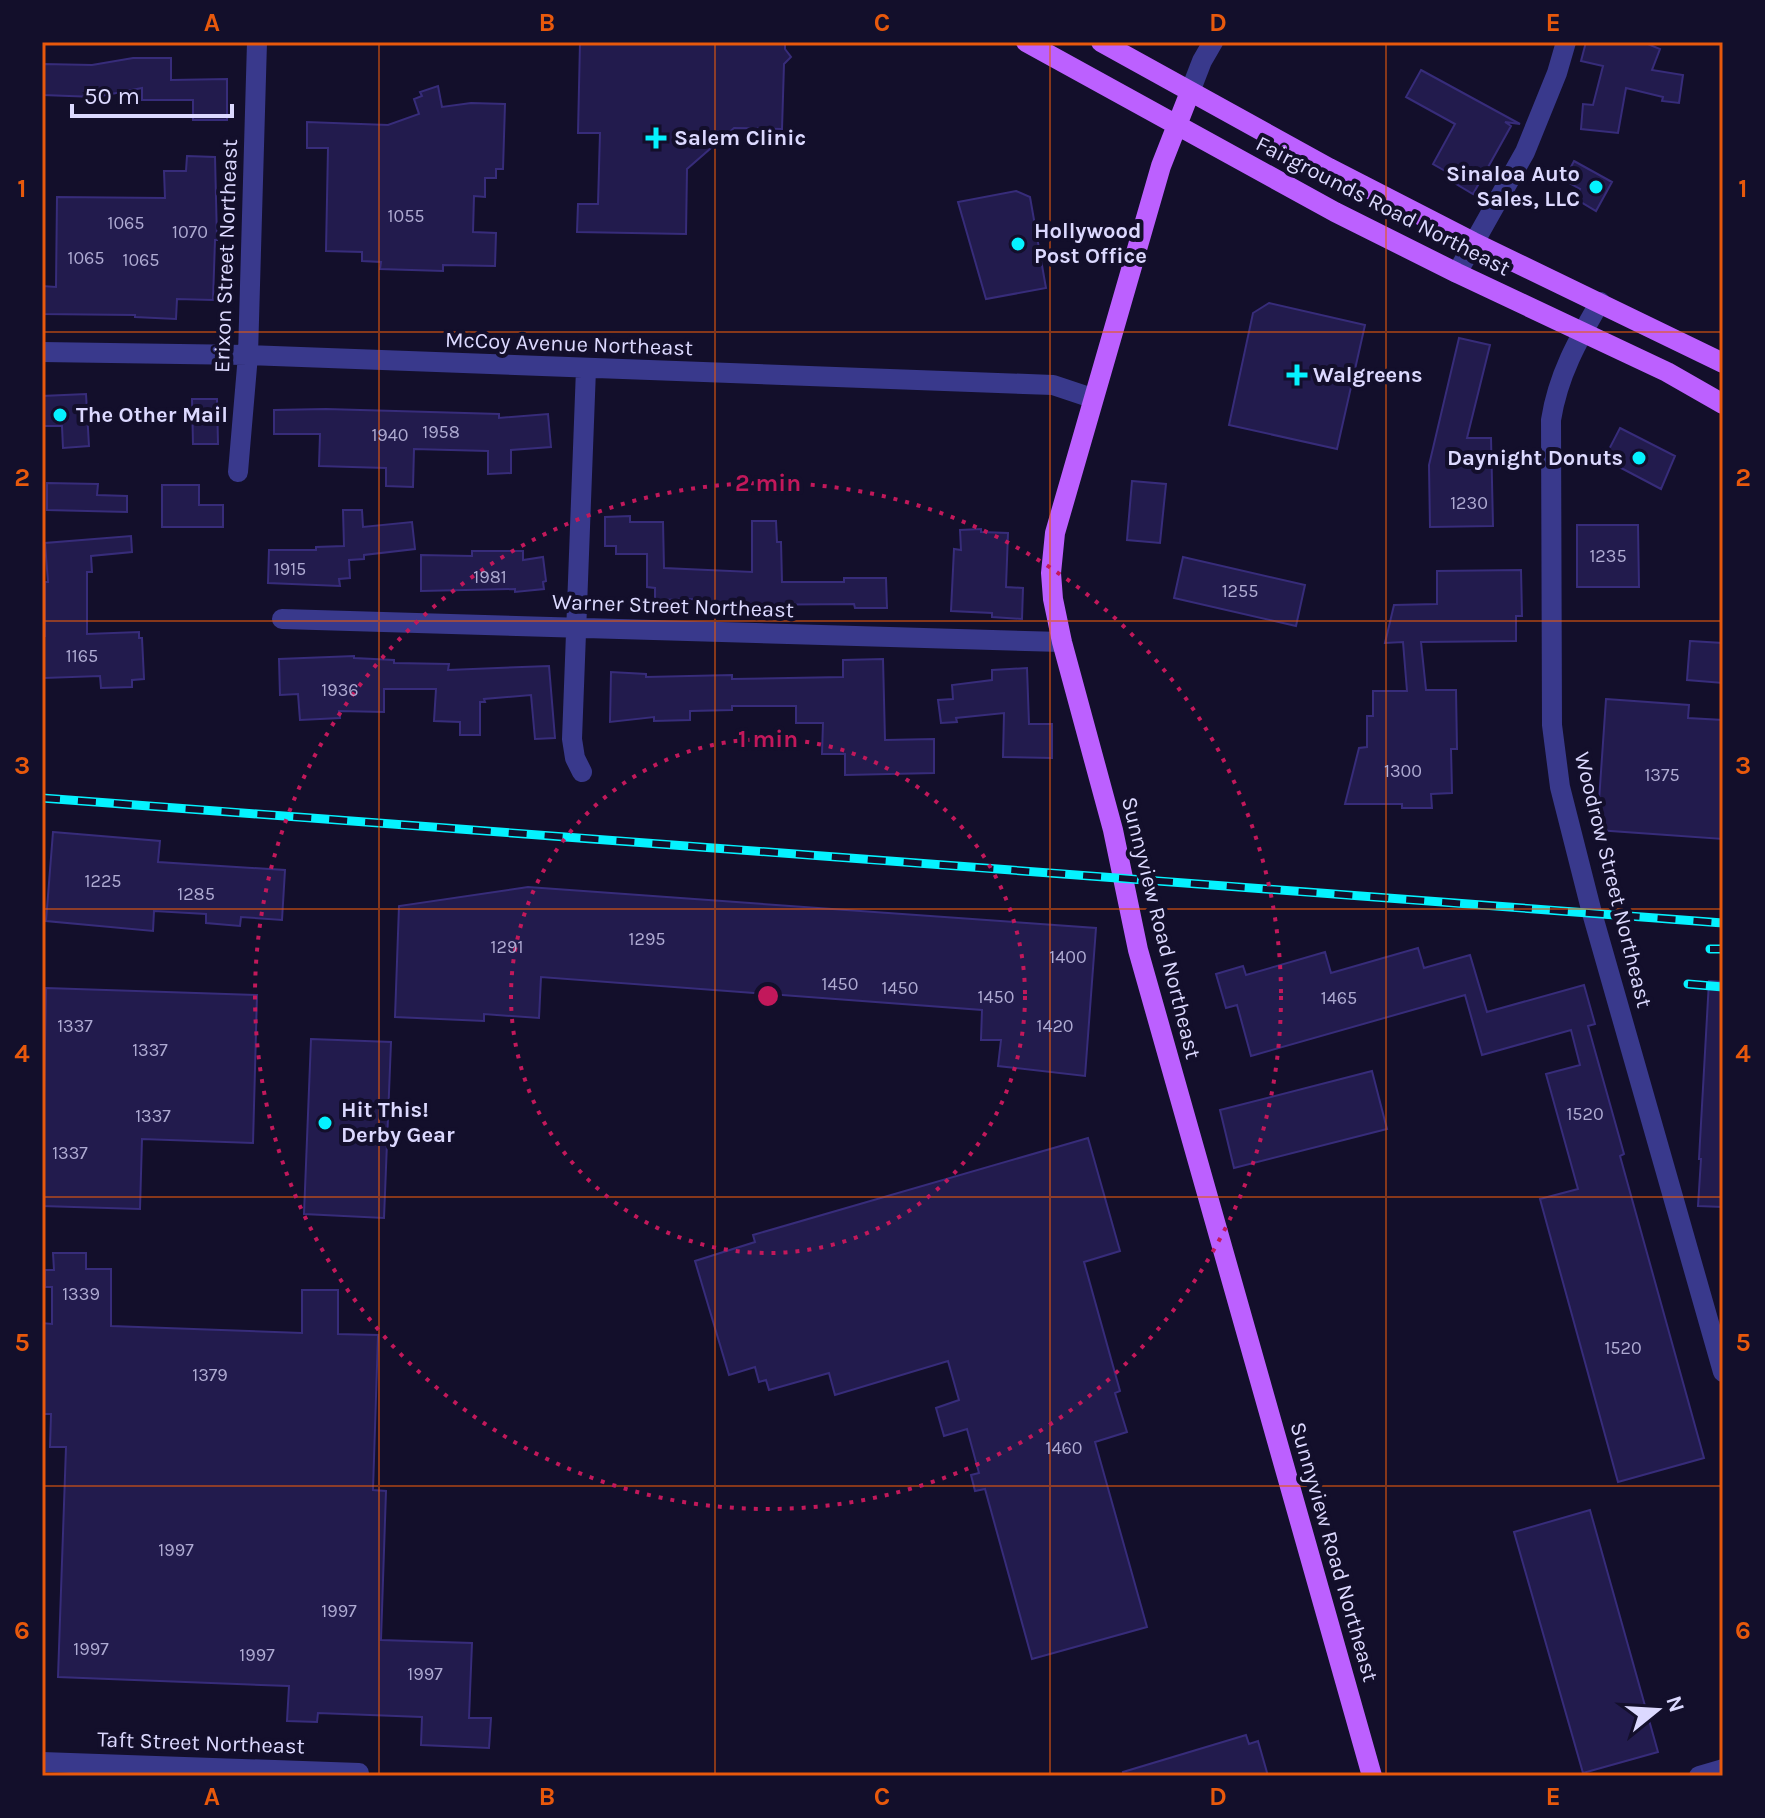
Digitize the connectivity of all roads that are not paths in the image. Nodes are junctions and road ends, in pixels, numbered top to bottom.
1 (257, 42) edge
2 (1026, 42) edge
3 (1101, 42) edge
4 (1213, 42) edge
5 (1566, 42) edge
6 (1190, 92) junction
7 (1176, 125) junction
8 (1473, 242) junction
9 (1457, 273) junction
10 (1600, 302) junction
11 (1583, 332) junction
12 (42, 352) edge
13 (248, 355) junction
14 (1723, 363) edge
15 (586, 369) junction
16 (1092, 398) junction
17 (1723, 404) edge
18 (238, 472) dead end
19 (282, 619) dead end
20 (576, 627) junction
21 (1062, 642) junction
22 (582, 772) dead end
23 (1723, 1372) edge
24 (42, 1762) edge
25 (1723, 1769) edge
26 (227, 1771) edge
27 (359, 1773) dead end
28 (1372, 1776) edge
29 (1699, 1776) edge

1 - 13 street, Erixon Street Northeast
2 - 7 main road, Fairgrounds Road Northeast
3 - 6 main road, Fairgrounds Road Northeast
4 - 6 street
5 - 8 street
6 - 7 main road, Sunnyview Road Northeast
6 - 8 main road, Fairgrounds Road Northeast
7 - 9 main road, Fairgrounds Road Northeast
7 - 16 main road, Sunnyview Road Northeast
8 - 9 street
8 - 10 main road, Fairgrounds Road Northeast
9 - 11 main road, Fairgrounds Road Northeast
10 - 11 street, Woodrow Street Northeast
10 - 14 main road, Fairgrounds Road Northeast
11 - 17 main road, Fairgrounds Road Northeast
11 - 23 street, Woodrow Street Northeast
12 - 13 street, McCoy Avenue Northeast
13 - 15 street, McCoy Avenue Northeast
13 - 18 street, Erixon Street Northeast
15 - 16 street, McCoy Avenue Northeast
15 - 20 street
16 - 21 main road, Sunnyview Road Northeast
19 - 20 street, Warner Street Northeast
20 - 21 street, Warner Street Northeast
20 - 22 street
21 - 28 main road, Sunnyview Road Northeast
24 - 26 street, Taft Street Northeast
25 - 29 street
26 - 27 street, Taft Street Northeast

